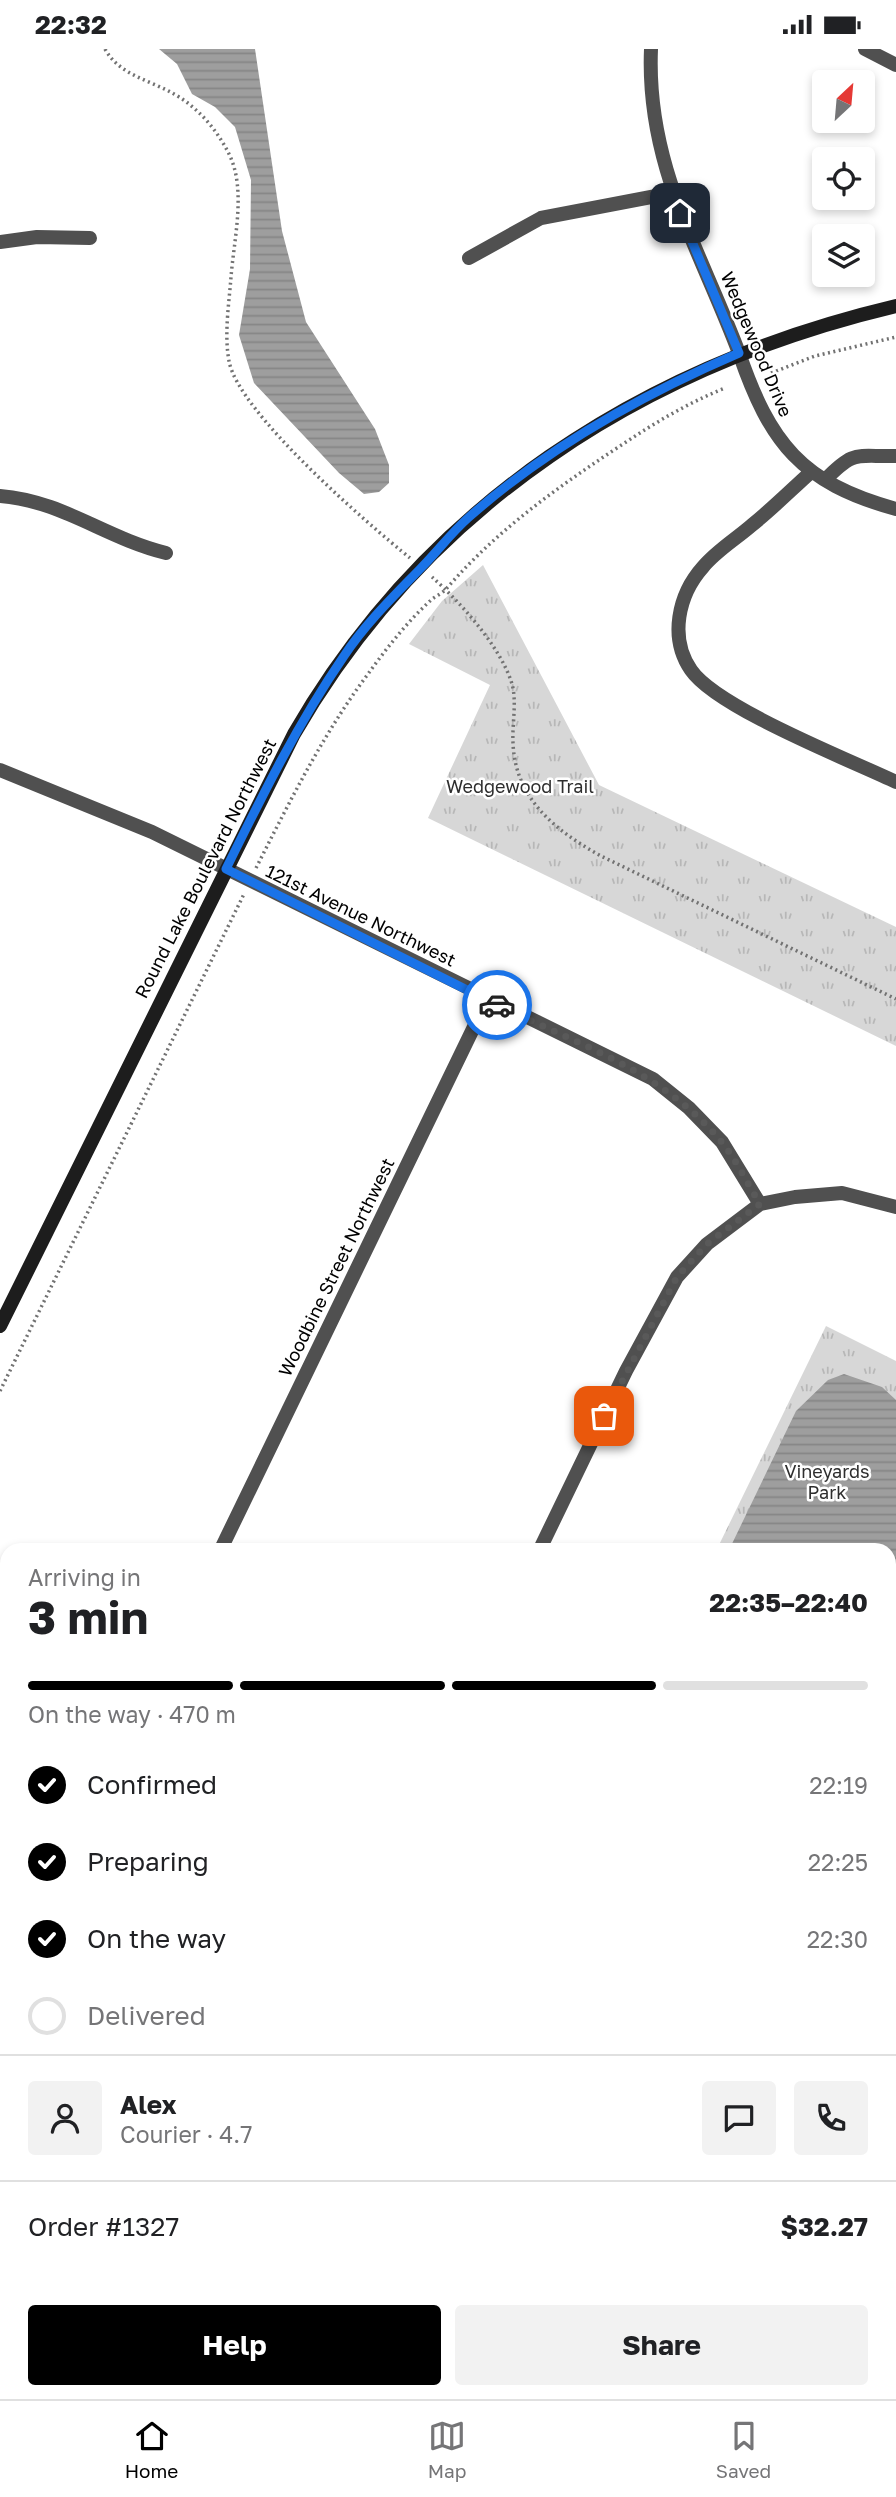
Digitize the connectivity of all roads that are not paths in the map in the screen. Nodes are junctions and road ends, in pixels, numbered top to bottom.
1 (651, 49) edge
2 (865, 49) edge
3 (896, 65) edge
4 (671, 193) junction
5 (90, 238) dead end
6 (0, 241) edge
7 (470, 258) dead end
8 (896, 306) edge
9 (739, 353) junction
10 (896, 456) edge
11 (811, 472) junction
12 (825, 480) junction
13 (0, 496) edge
14 (896, 509) edge
15 (166, 553) dead end
16 (0, 770) edge
17 (896, 782) edge
18 (226, 869) junction
19 (487, 1000) junction
20 (760, 1204) junction
21 (896, 1207) edge
22 (0, 1325) edge
23 (224, 1543) edge
24 (543, 1543) edge

1 - 4 street, Wedgewood Drive
2 - 3 street
4 - 7 street
4 - 9 street, Wedgewood Drive
5 - 6 street
8 - 9 main road, Round Lake Boulevard Northwest
9 - 11 street, Wedgewood Drive
9 - 18 main road, Round Lake Boulevard Northwest
10 - 12 street
11 - 12 street, Wedgewood Drive
11 - 17 street
12 - 14 street, Wedgewood Drive
13 - 15 street
16 - 18 street, 121st Avenue Northwest
18 - 19 street, 121st Avenue Northwest
18 - 22 main road, Round Lake Boulevard Northwest
19 - 20 street, 121st Avenue Northwest
19 - 23 street, Woodbine Street Northwest
20 - 21 street
20 - 24 street

